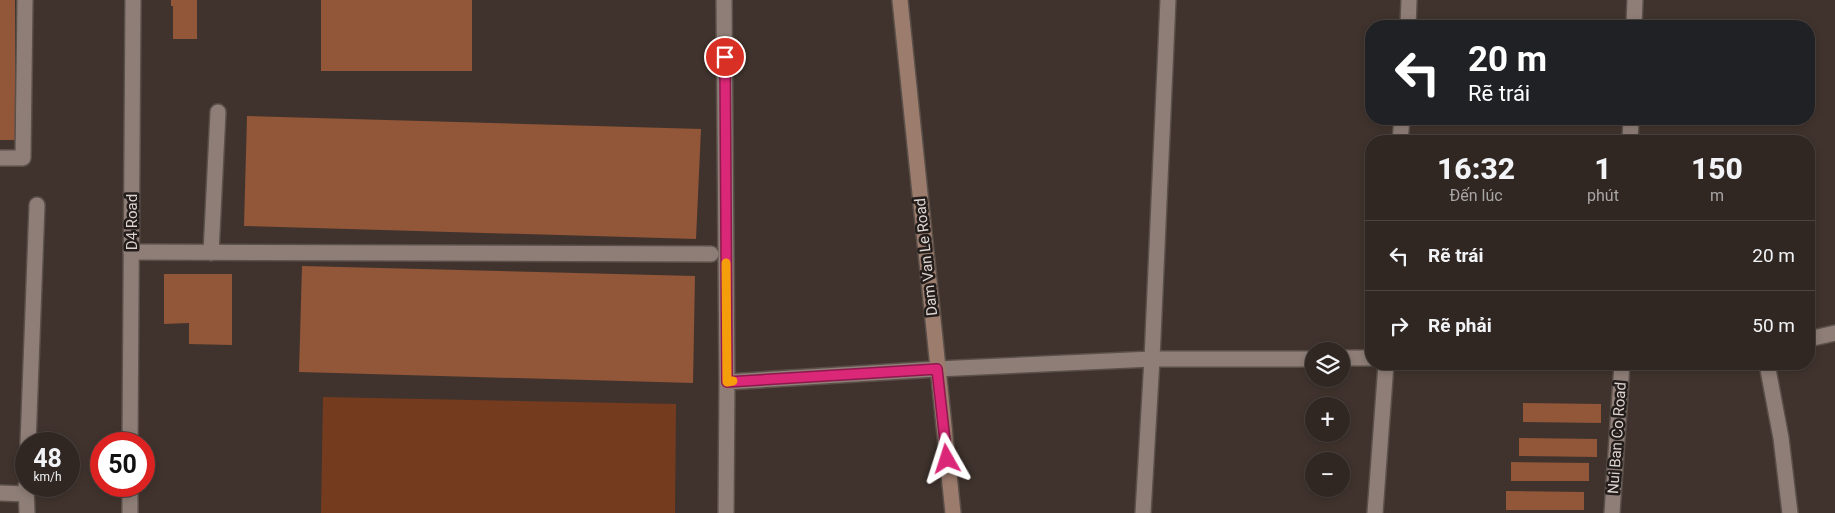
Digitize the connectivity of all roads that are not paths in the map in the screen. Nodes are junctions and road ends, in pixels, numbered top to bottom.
1 (25, 0) edge
2 (133, 0) edge
3 (724, 0) edge
4 (900, 0) edge
5 (1168, 0) edge
6 (1410, 0) edge
7 (1635, 0) edge
8 (1408, 20) edge
9 (1634, 20) edge
10 (218, 112) dead end
11 (0, 158) edge
12 (37, 205) dead end
13 (131, 252) junction
14 (211, 253) junction
15 (711, 254) dead end
16 (1835, 333) edge
17 (1815, 338) edge
18 (1350, 358) edge
19 (1365, 358) edge
20 (1152, 359) junction
21 (1305, 359) edge
22 (937, 369) junction
23 (1386, 370) edge
24 (1622, 370) edge
25 (1768, 370) edge
26 (727, 382) junction
27 (28, 432) edge
28 (130, 432) edge
29 (15, 491) edge
30 (0, 493) edge
31 (26, 497) edge
32 (130, 497) edge
33 (26, 513) edge
34 (130, 513) edge
35 (726, 513) edge
36 (953, 513) edge
37 (1143, 513) edge
38 (1375, 513) edge
39 (1612, 513) edge
40 (1790, 513) edge

1 - 11 street
2 - 13 street, D4 Road
3 - 26 street
4 - 22 main road, Dam Van Le Road
5 - 20 street
6 - 8 street
7 - 9 street
10 - 14 street
12 - 27 street
13 - 14 street
13 - 28 street, D4 Road
14 - 15 street
16 - 17 street
18 - 19 street
20 - 21 street
20 - 22 street
20 - 37 street
22 - 26 street
22 - 36 main road, Dam Van Le Road
23 - 38 street
24 - 39 street, Nui Ban Co Road
25 - 40 street
26 - 35 street
29 - 30 street
31 - 33 street
32 - 34 street

